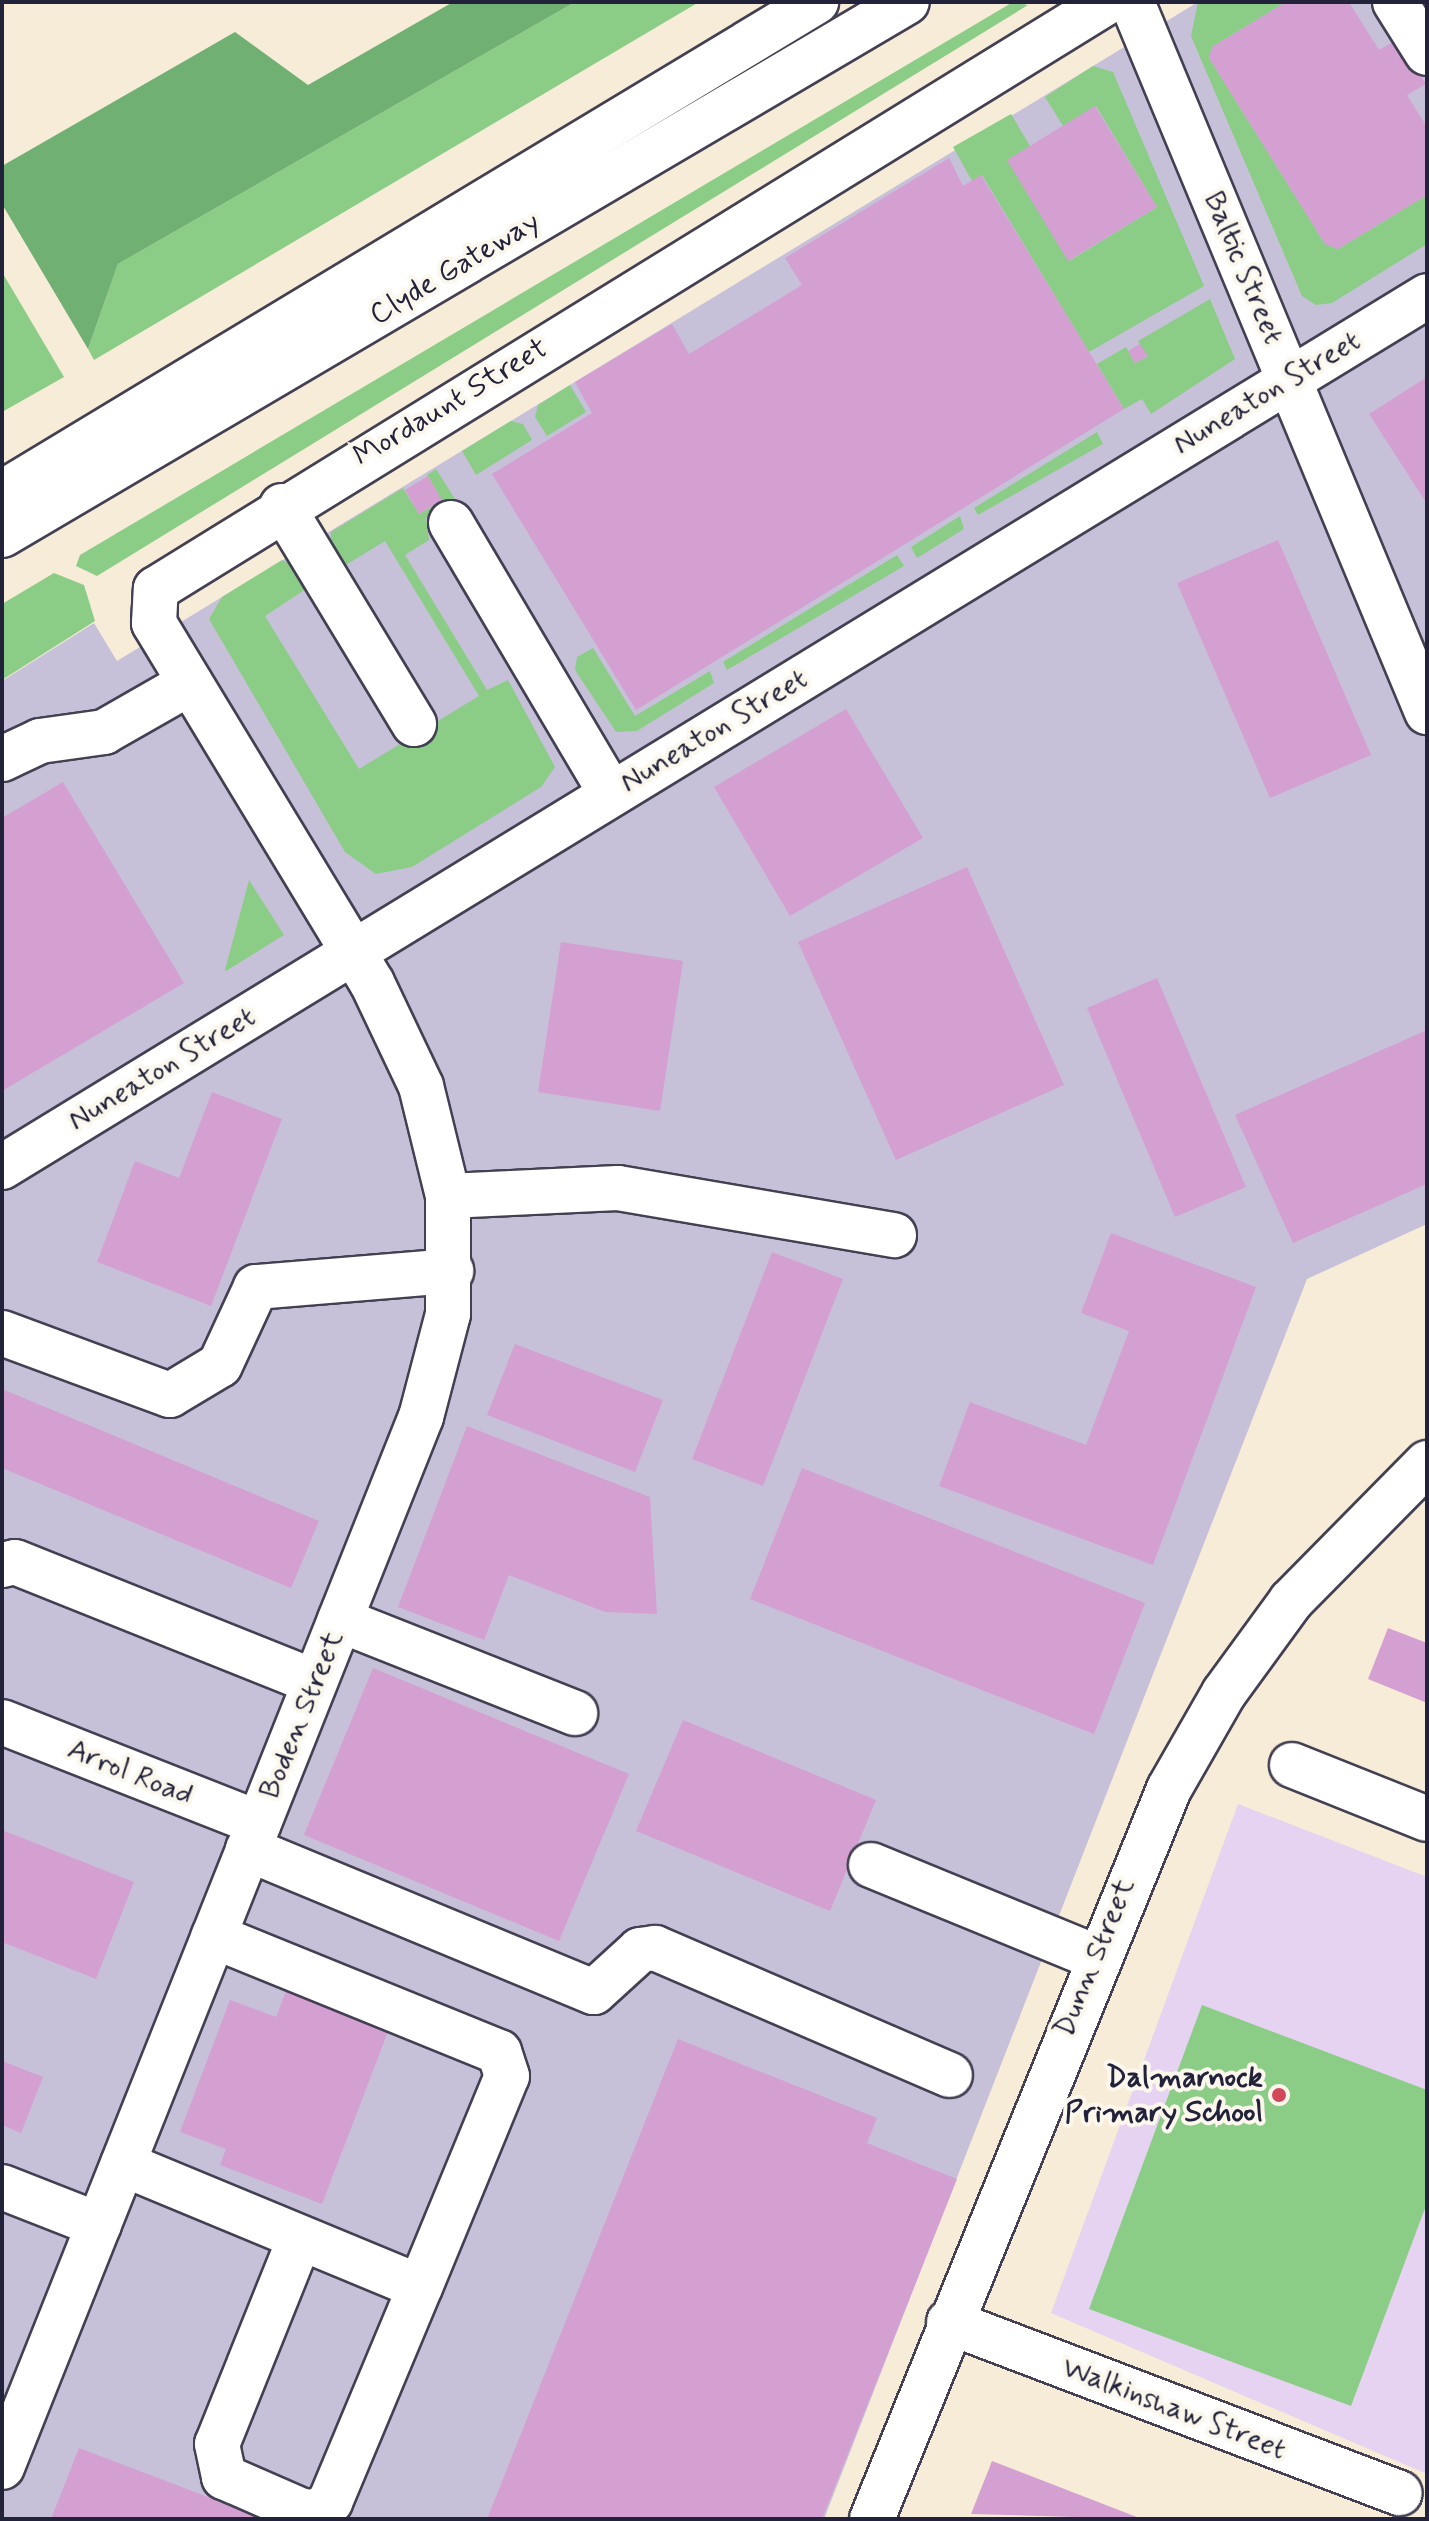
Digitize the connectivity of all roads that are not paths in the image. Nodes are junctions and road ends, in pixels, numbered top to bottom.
1 (816, 2) edge
2 (907, 2) edge
3 (1107, 2) edge
4 (1132, 2) edge
5 (1395, 2) edge
6 (1427, 53) edge
7 (1427, 296) edge
8 (1290, 379) junction
9 (2, 493) edge
10 (282, 506) junction
11 (451, 523) dead end
12 (2, 535) edge
13 (190, 683) junction
14 (1427, 712) edge
15 (414, 724) dead end
16 (2, 759) edge
17 (611, 794) junction
18 (354, 951) junction
19 (2, 1167) edge
20 (448, 1196) junction
21 (894, 1235) dead end
22 (451, 1271) junction
23 (2, 1333) edge
24 (1427, 1463) edge
25 (2, 1565) edge
26 (340, 1620) junction
27 (315, 1682) junction
28 (575, 1713) dead end
29 (2, 1722) edge
30 (1292, 1765) dead end
31 (1427, 1819) edge
32 (254, 1836) junction
33 (871, 1865) dead end
34 (214, 1936) junction
35 (1095, 1957) junction
36 (950, 2075) dead end
37 (123, 2164) junction
38 (2, 2187) edge
39 (99, 2225) junction
40 (300, 2238) junction
41 (420, 2287) junction
42 (949, 2322) junction
43 (10, 2421) edge
44 (2, 2467) edge
45 (1400, 2493) dead end
46 (872, 2519) edge

1 - 9 street, Clyde Gateway
2 - 12 street, Clyde Gateway
3 - 10 street, Mordaunt Street
4 - 8 street, Baltic Street
5 - 6 street
7 - 8 street, Nuneaton Street
8 - 14 street, Baltic Street
8 - 17 street, Nuneaton Street
10 - 13 street, Mordaunt Street
10 - 15 street
11 - 17 street
13 - 16 street
13 - 18 street, Mordaunt Street
17 - 18 street, Nuneaton Street
18 - 19 street, Nuneaton Street
18 - 20 street, Boden Street
20 - 21 street
20 - 22 street, Boden Street
22 - 23 street
22 - 26 street, Boden Street
24 - 35 street, Dunn Street
25 - 27 street
26 - 27 street, Boden Street
26 - 28 street
27 - 32 street, Boden Street
29 - 32 street, Arrol Road
30 - 31 street
32 - 34 street, Boden Street
32 - 36 street, Arrol Road
33 - 35 street
34 - 37 street, Boden Street
34 - 41 street
35 - 42 street, Dunn Street
37 - 39 street, Boden Street
37 - 40 street
38 - 39 street
39 - 43 street, Boden Street
40 - 41 street
40 - 41 street
42 - 45 street, Walkinshaw Street
42 - 46 street, Dunn Street
43 - 44 street, Boden Street

